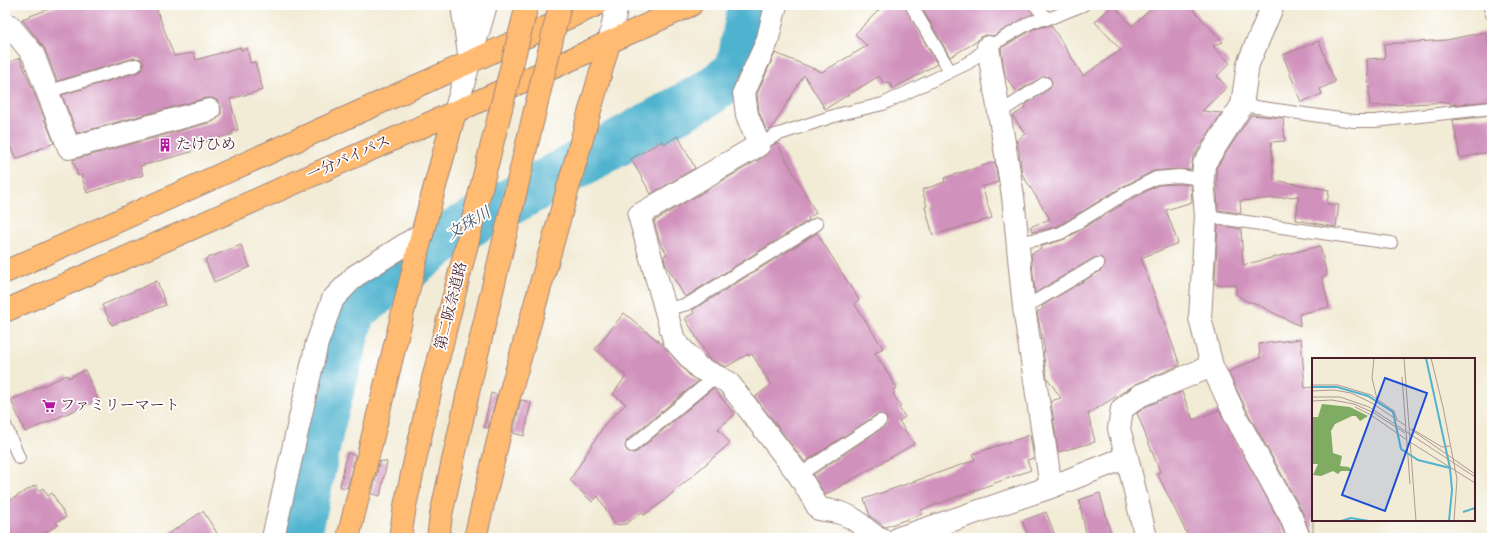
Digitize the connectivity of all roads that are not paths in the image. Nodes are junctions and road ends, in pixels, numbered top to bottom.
1 (462, 5) edge
2 (486, 5) edge
3 (527, 5) edge
4 (560, 5) edge
5 (596, 5) edge
6 (617, 5) edge
7 (691, 5) edge
8 (776, 5) edge
9 (911, 5) edge
10 (1035, 5) edge
11 (1083, 5) edge
12 (1273, 5) edge
13 (1489, 5) edge
14 (1492, 14) edge
15 (1047, 19) junction
16 (5, 27) edge
17 (609, 43) junction
18 (988, 47) junction
19 (470, 61) junction
20 (136, 65) dead end
21 (950, 71) junction
22 (1045, 83) dead end
23 (47, 92) junction
24 (1242, 105) junction
25 (1492, 108) edge
26 (209, 110) dead end
27 (455, 112) junction
28 (999, 113) junction
29 (759, 144) junction
30 (1203, 178) junction
31 (1206, 216) junction
32 (817, 224) dead end
33 (422, 234) junction
34 (1019, 242) junction
35 (1391, 243) dead end
36 (1098, 264) dead end
37 (5, 272) edge
38 (1024, 308) junction
39 (667, 309) junction
40 (5, 311) edge
41 (1212, 366) junction
42 (716, 376) junction
43 (880, 421) dead end
44 (5, 425) edge
45 (632, 446) dead end
46 (1127, 457) junction
47 (19, 458) dead end
48 (799, 475) junction
49 (1051, 487) junction
50 (874, 537) edge
51 (273, 538) edge
52 (348, 538) edge
53 (400, 538) edge
54 (438, 538) edge
55 (476, 538) edge
56 (899, 538) edge
57 (1146, 538) edge
58 (1299, 538) edge

1 - 19 street
2 - 19 street
3 - 53 highway, 第二阪奈道路, bridge
4 - 54 highway, bridge
5 - 19 highway
6 - 17 street
7 - 17 highway, 一分バイパス
8 - 29 street
9 - 21 lane
10 - 15 lane
11 - 15 lane
12 - 24 street
13 - 14 lane
15 - 18 lane
16 - 23 street
17 - 27 highway, 一分バイパス
17 - 55 highway
18 - 21 lane
18 - 28 street
19 - 27 street
19 - 37 highway
20 - 23 lane
21 - 29 lane
22 - 28 lane
23 - 26 street
24 - 25 lane
24 - 30 street
27 - 33 highway
27 - 40 highway, 一分バイパス
28 - 34 street
29 - 39 street
30 - 31 street
30 - 34 lane
31 - 35 lane
31 - 41 street
32 - 39 lane
33 - 51 street
33 - 52 highway
34 - 38 street
36 - 38 lane
38 - 49 street
39 - 42 street
41 - 46 street
41 - 58 street
42 - 45 lane
42 - 48 street
43 - 48 lane
44 - 47 lane
46 - 49 street
46 - 57 street
48 - 50 street
49 - 56 street

